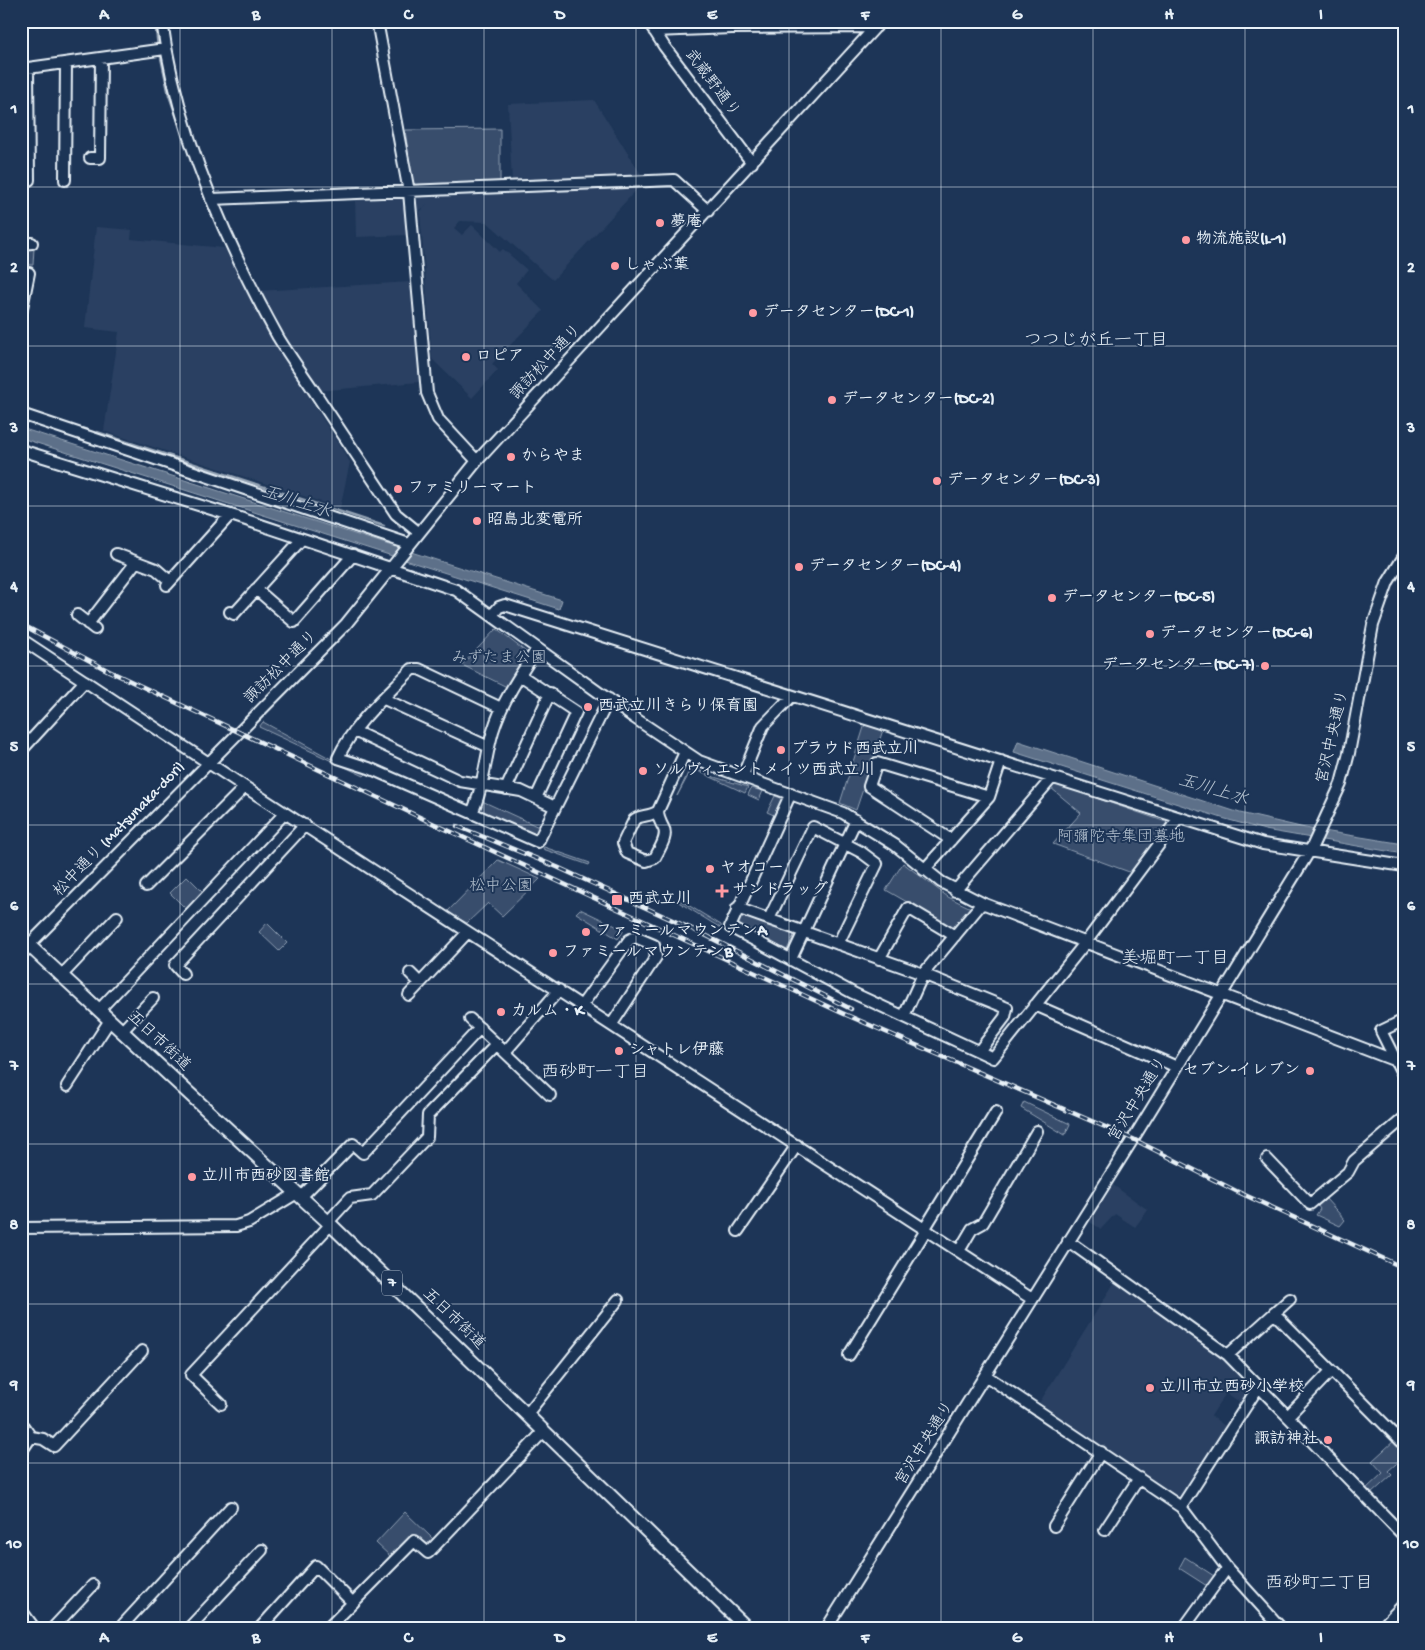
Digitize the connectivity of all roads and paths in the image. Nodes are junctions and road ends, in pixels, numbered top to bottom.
1 (162, 21) edge
2 (377, 21) edge
3 (648, 21) edge
4 (878, 24) edge
5 (731, 25) edge
6 (654, 31) junction
7 (161, 49) junction
8 (101, 58) junction
9 (66, 63) junction
10 (25, 68) edge
11 (90, 158) dead end
12 (752, 163) junction
13 (29, 180) dead end
14 (65, 180) dead end
15 (409, 192) junction
16 (211, 199) junction
17 (708, 211) junction
18 (21, 272) edge
19 (21, 313) edge
20 (21, 414) edge
21 (21, 450) edge
22 (477, 461) junction
23 (230, 515) junction
24 (418, 532) junction
25 (302, 539) junction
26 (407, 546) junction
27 (116, 554) dead end
28 (353, 556) junction
29 (1404, 556) edge
30 (136, 562) junction
31 (394, 564) junction
32 (256, 590) junction
33 (230, 612) dead end
34 (77, 615) dead end
35 (492, 615) junction
36 (21, 640) edge
37 (537, 649) junction
38 (520, 675) junction
39 (85, 681) junction
40 (550, 693) junction
41 (792, 696) junction
42 (384, 699) junction
43 (609, 699) junction
44 (501, 708) junction
45 (242, 729) joint
46 (354, 731) junction
47 (489, 748) junction
48 (21, 752) edge
49 (685, 752) junction
50 (207, 762) junction
51 (1001, 762) junction
52 (743, 775) junction
53 (1052, 778) junction
54 (482, 785) junction
55 (245, 788) junction
56 (506, 789) junction
57 (791, 792) junction
58 (989, 797) junction
59 (536, 798) junction
60 (555, 807) junction
61 (285, 813) junction
62 (472, 813) junction
63 (655, 816) dead end
64 (1178, 819) junction
65 (856, 820) junction
66 (305, 825) junction
67 (951, 840) junction
68 (845, 843) junction
69 (1311, 848) junction
70 (1404, 866) edge
71 (924, 870) junction
72 (152, 883) dead end
73 (955, 891) junction
74 (982, 903) junction
75 (737, 908) junction
76 (117, 917) dead end
77 (769, 919) junction
78 (468, 932) junction
79 (803, 932) junction
80 (955, 936) junction
81 (1086, 942) junction
82 (838, 944) junction
83 (24, 945) edge
84 (791, 959) junction
85 (879, 959) junction
86 (183, 974) dead end
87 (410, 974) dead end
88 (923, 974) junction
89 (62, 975) junction
90 (420, 983) junction
91 (559, 990) junction
92 (409, 995) dead end
93 (1221, 995) junction
94 (153, 998) dead end
95 (582, 1005) junction
96 (1035, 1005) junction
97 (99, 1010) junction
98 (904, 1016) junction
99 (470, 1019) dead end
100 (110, 1020) junction
101 (1404, 1020) edge
102 (612, 1024) junction
103 (480, 1028) junction
104 (122, 1031) junction
105 (497, 1044) junction
106 (979, 1050) junction
107 (505, 1052) junction
108 (1400, 1063) edge
109 (1177, 1067) junction
110 (1404, 1077) edge
111 (67, 1086) dead end
112 (550, 1095) dead end
113 (1404, 1118) edge
114 (995, 1119) dead end
115 (1037, 1131) dead end
116 (797, 1144) junction
117 (1267, 1159) dead end
118 (299, 1195) junction
119 (329, 1223) junction
120 (21, 1228) edge
121 (926, 1229) junction
122 (738, 1231) dead end
123 (1068, 1241) junction
124 (959, 1251) junction
125 (1032, 1299) junction
126 (1290, 1299) dead end
127 (618, 1300) dead end
128 (1274, 1313) junction
129 (142, 1351) dead end
130 (849, 1355) dead end
131 (1228, 1355) junction
132 (1331, 1371) junction
133 (985, 1375) junction
134 (1258, 1386) junction
135 (221, 1404) dead end
136 (527, 1414) junction
137 (1288, 1416) junction
138 (23, 1426) edge
139 (544, 1431) junction
140 (31, 1438) junction
141 (1404, 1444) edge
142 (21, 1452) edge
143 (1101, 1452) junction
144 (1139, 1478) junction
145 (231, 1507) dead end
146 (1181, 1507) junction
147 (1054, 1526) dead end
148 (1105, 1530) dead end
149 (1404, 1536) edge
150 (262, 1550) dead end
151 (1227, 1568) junction
152 (94, 1585) dead end
153 (353, 1603) junction
154 (1404, 1604) edge
155 (21, 1610) edge
156 (36, 1629) edge
157 (52, 1629) edge
158 (119, 1629) edge
159 (188, 1629) edge
160 (258, 1629) edge
161 (327, 1629) edge
162 (748, 1629) edge
163 (826, 1629) edge
164 (1183, 1629) edge
165 (1282, 1629) edge
166 (1380, 1629) edge

1 - 7 street
2 - 15 street
3 - 6 street, 武蔵野通り
4 - 5 street
4 - 12 street, 諏訪松中通り
5 - 6 street
6 - 12 street, 武蔵野通り
7 - 8 street
7 - 16 street
8 - 9 street
8 - 11 street
9 - 10 street
9 - 14 street
10 - 13 street
12 - 17 street, 諏訪松中通り
15 - 16 street
15 - 17 street
15 - 22 street
16 - 24 street
17 - 22 street, 諏訪松中通り
18 - 19 street
20 - 26 street
21 - 23 street
22 - 24 street, 諏訪松中通り
23 - 25 street
23 - 30 street
24 - 26 street, 諏訪松中通り
25 - 28 street
25 - 32 street
26 - 31 street, 諏訪松中通り
27 - 30 street
28 - 31 street
28 - 32 street
29 - 69 street, 宮沢中央通り
30 - 34 street
31 - 35 street
31 - 45 street, 諏訪松中通り
32 - 33 street
35 - 37 street
35 - 41 street
36 - 39 street
37 - 38 street
37 - 43 street
38 - 40 street
38 - 44 street
39 - 48 street
39 - 50 street
40 - 56 street
40 - 59 street
41 - 51 street
41 - 52 street
42 - 44 street
42 - 46 street
42 - 47 street
43 - 49 street
43 - 60 street
44 - 47 street
45 - 50 street, 松中通り (Matsunaka-dori)
46 - 54 street
46 - 62 street
47 - 54 street
49 - 52 street
49 - 63 street
50 - 55 street
50 - 83 street, 松中通り (Matsunaka-dori)
51 - 53 street
51 - 58 street
52 - 57 street
53 - 64 street
53 - 73 street
54 - 56 street
54 - 62 street
55 - 61 street
55 - 72 street
56 - 59 street
57 - 65 street
57 - 75 street
58 - 67 street
58 - 67 street
59 - 60 street
60 - 62 street
61 - 66 street
61 - 97 street
64 - 69 street
64 - 81 street
65 - 68 street
65 - 71 street
66 - 78 street
66 - 86 street
67 - 71 street
68 - 77 street
68 - 79 street
68 - 82 street
69 - 70 street
69 - 93 street, 宮沢中央通り
71 - 73 street
73 - 74 street
74 - 80 street
74 - 81 street
75 - 77 street
75 - 84 street
76 - 89 street
77 - 79 street
78 - 90 street
78 - 91 street
79 - 82 street
79 - 84 street
80 - 85 street
80 - 88 street
81 - 93 street
81 - 96 street
82 - 85 street
83 - 89 main road, 五日市街道 / 7
84 - 98 street
85 - 88 street
87 - 90 street
88 - 98 street
88 - 106 street
89 - 97 main road, 五日市街道 / 7
90 - 92 street
91 - 95 street
91 - 107 street
93 - 108 street
93 - 109 street, 宮沢中央通り
94 - 104 street
95 - 102 street
95 - 102 street
96 - 106 street
96 - 109 street
97 - 100 main road, 五日市街道 / 7
98 - 106 street
99 - 103 street
100 - 104 main road, 五日市街道 / 7
100 - 111 street
101 - 108 street
102 - 116 street
103 - 105 street
103 - 118 street
104 - 118 main road, 五日市街道 / 7
105 - 107 street
105 - 119 street
107 - 112 street
108 - 110 street
109 - 123 street, 宮沢中央通り
113 - 117 street
114 - 121 street
115 - 124 street
116 - 121 street
116 - 122 street
118 - 119 main road, 五日市街道 / 7
118 - 120 street
119 - 135 street
119 - 136 main road, 五日市街道 / 7
121 - 124 street
121 - 130 street
123 - 125 street, 宮沢中央通り
123 - 131 street
124 - 125 street
125 - 133 street, 宮沢中央通り
126 - 128 street
127 - 136 street
128 - 131 street
128 - 132 street
129 - 140 street
131 - 134 street
132 - 137 street
132 - 141 street
133 - 143 street
133 - 163 street, 宮沢中央通り
134 - 137 street
134 - 146 street
136 - 139 main road, 五日市街道 / 7
137 - 149 street
138 - 140 street
139 - 153 street
139 - 162 main road, 五日市街道 / 7
140 - 142 street
143 - 144 street
143 - 147 street
144 - 146 street
144 - 148 street
145 - 158 street
146 - 151 street
150 - 159 street
151 - 164 street
151 - 165 street
152 - 157 street
153 - 160 street
153 - 161 street
154 - 166 street
155 - 156 street

